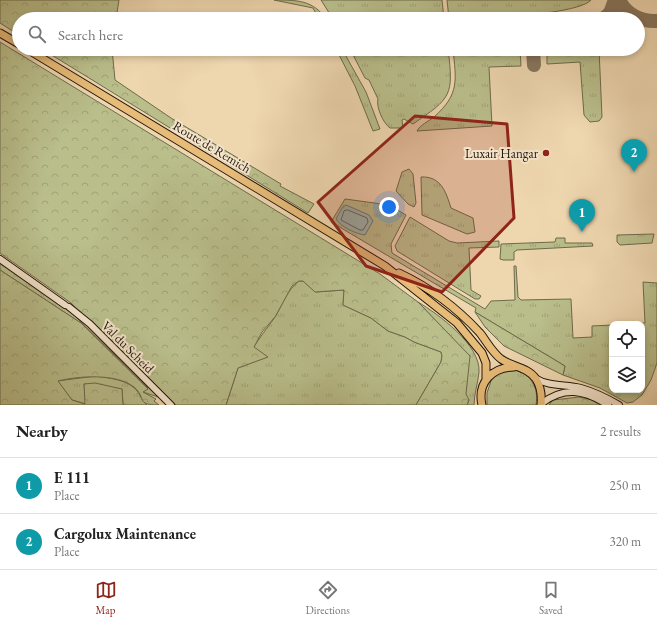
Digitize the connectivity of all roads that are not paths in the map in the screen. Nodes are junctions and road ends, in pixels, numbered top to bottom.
1 (0, 33) edge
2 (12, 40) edge
3 (39, 56) edge
4 (0, 259) edge
5 (385, 266) junction
6 (518, 366) junction
7 (535, 378) junction
8 (486, 379) junction
9 (588, 395) junction
10 (480, 403) edge
11 (541, 404) edge
12 (171, 405) edge
13 (608, 405) edge
14 (613, 405) edge
15 (620, 405) edge

1 - 2 main road
3 - 5 main road, Route de Remich
4 - 12 main road, Val du Scheid
5 - 6 main road, Route de Remich
5 - 8 main road, Route de Remich
6 - 7 main road, Route de Remich
6 - 8 main road
7 - 11 main road
7 - 15 main road
8 - 10 main road, Route de Remich
9 - 11 main road
9 - 13 main road
9 - 14 main road

